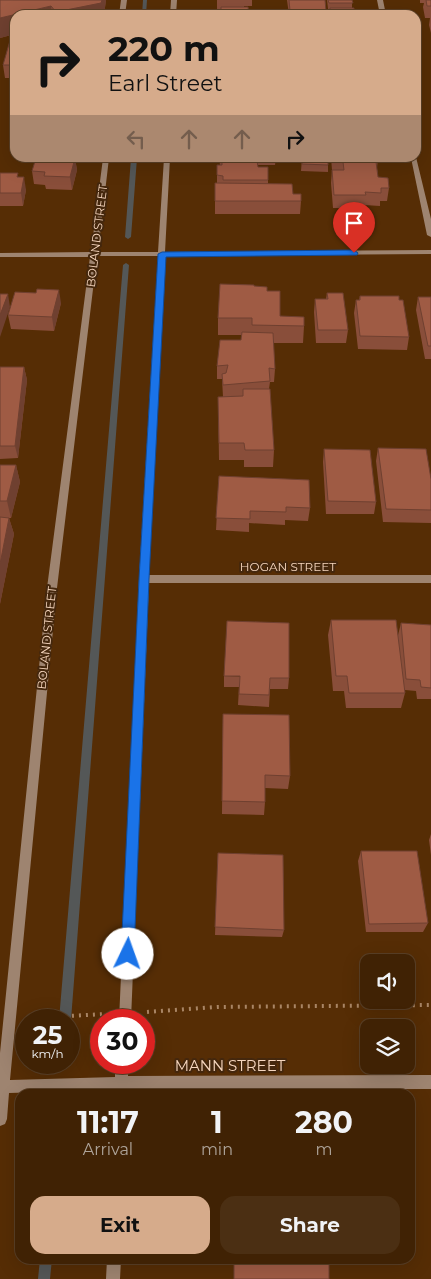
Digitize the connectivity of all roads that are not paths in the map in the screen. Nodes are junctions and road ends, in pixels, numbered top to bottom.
1 (106, 162) edge
2 (167, 162) edge
3 (415, 162) edge
4 (431, 235) edge
5 (431, 252) edge
6 (162, 254) junction
7 (0, 255) edge
8 (95, 255) junction
9 (144, 579) junction
10 (431, 579) edge
11 (125, 1009) edge
12 (122, 1074) edge
13 (431, 1082) edge
14 (2, 1087) edge
15 (121, 1088) edge
16 (0, 1119) edge
17 (114, 1264) edge
18 (114, 1279) edge

1 - 8 street, BOLAND STREET
2 - 6 street
3 - 4 street
5 - 6 street
6 - 8 street
6 - 9 street
7 - 8 street
8 - 14 street, BOLAND STREET
9 - 10 street, HOGAN STREET
9 - 11 street
12 - 15 street
13 - 15 street, MANN STREET
14 - 15 street, MANN STREET
14 - 16 street, BOLAND STREET
17 - 18 street

